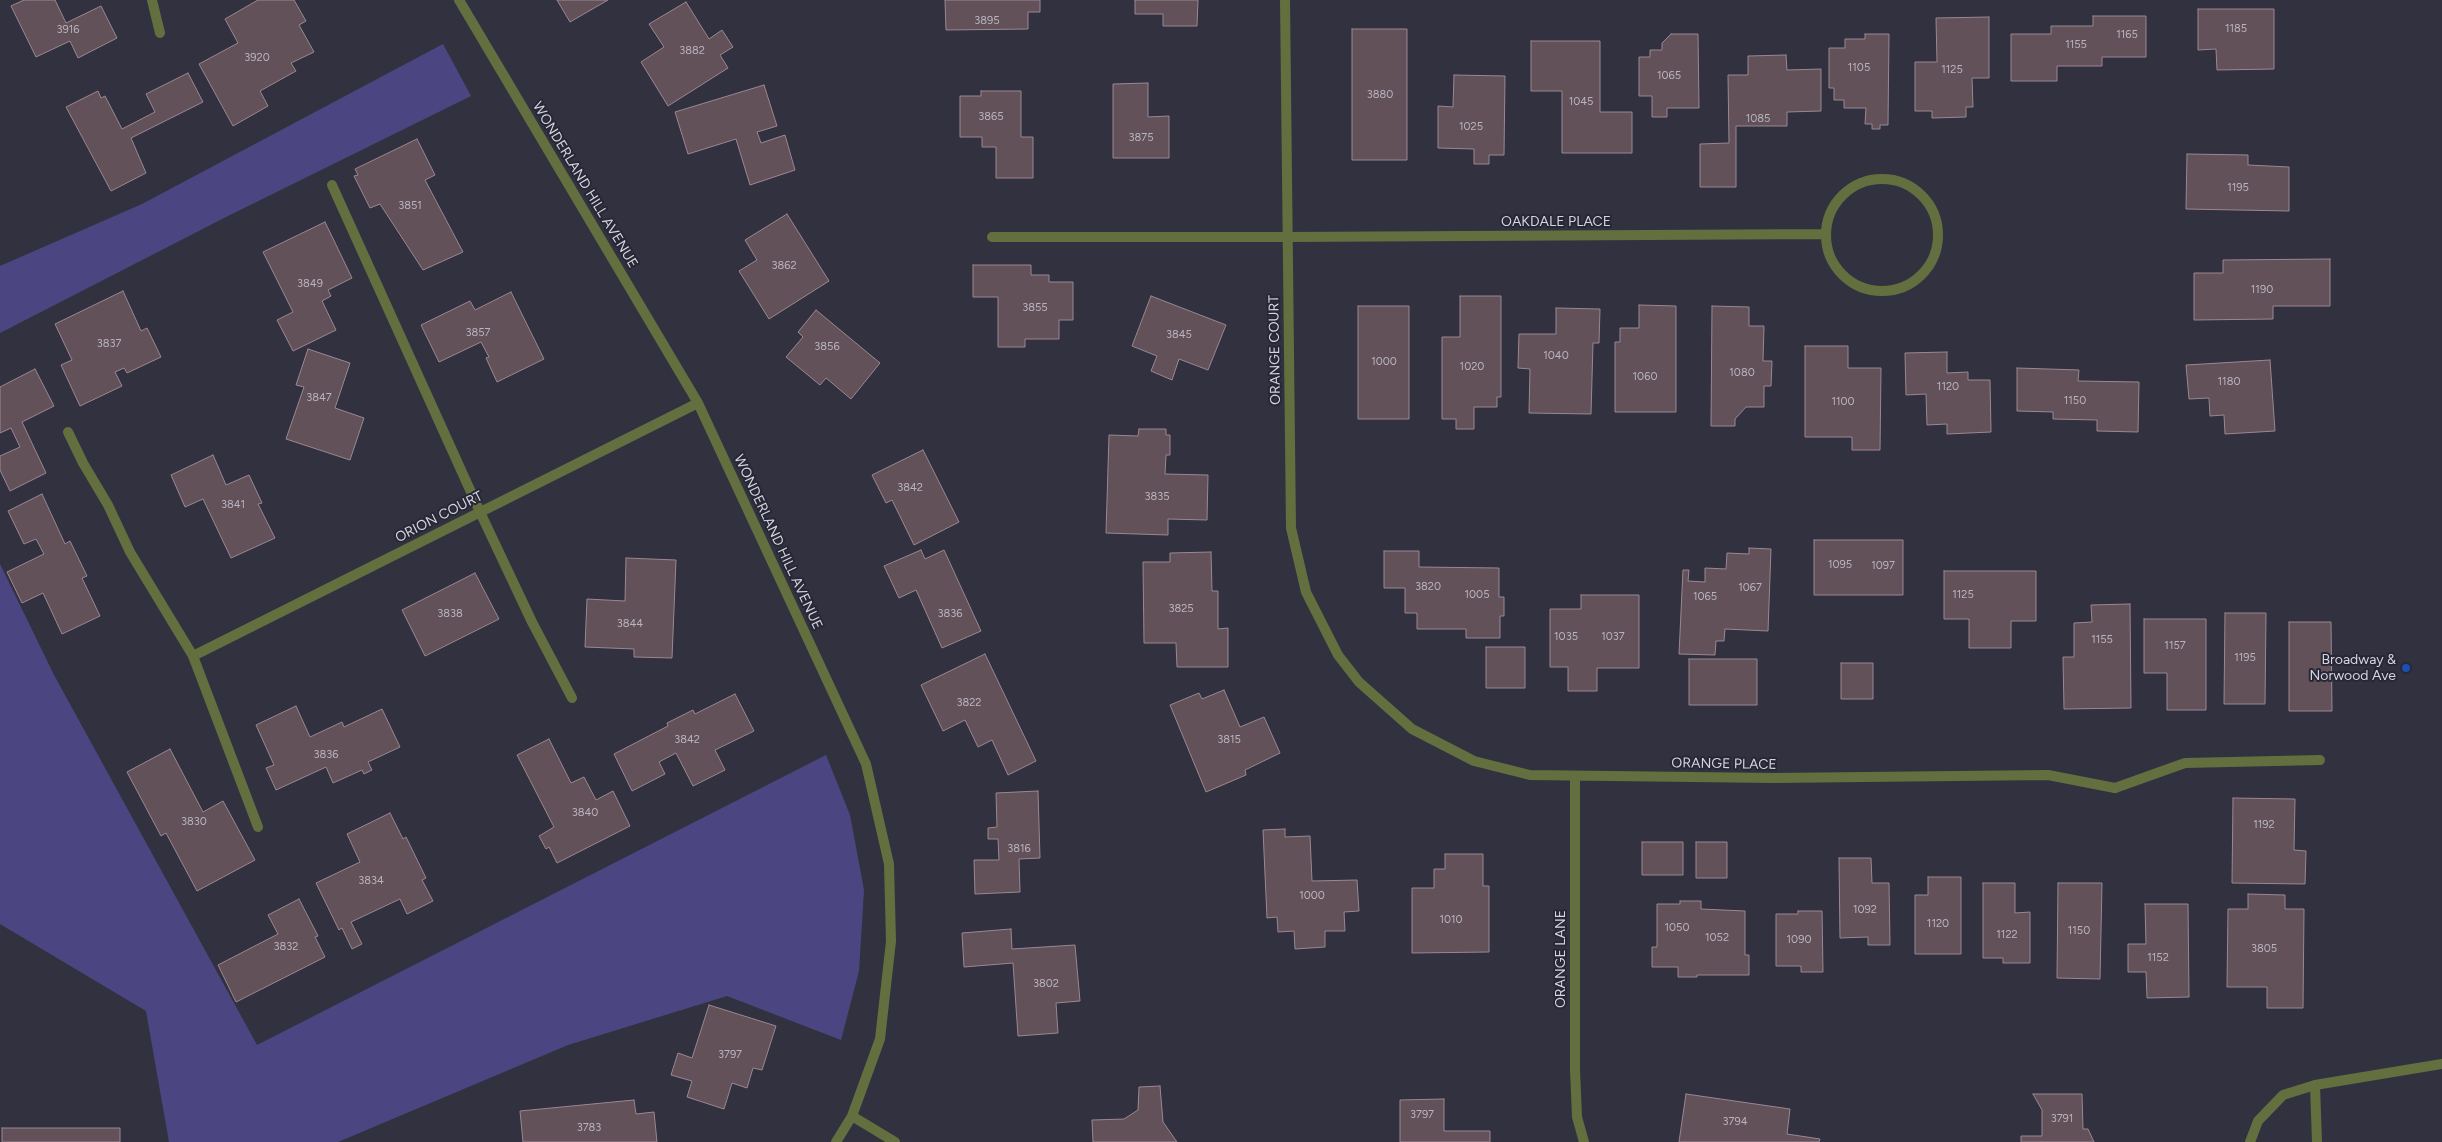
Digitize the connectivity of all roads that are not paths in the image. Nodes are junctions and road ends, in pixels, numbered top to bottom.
1 (152, 0) edge
2 (459, 0) edge
3 (1285, 0) edge
4 (160, 33) dead end
5 (332, 185) dead end
6 (1826, 234) junction
7 (992, 237) dead end
8 (1287, 237) junction
9 (698, 403) junction
10 (68, 432) dead end
11 (480, 512) junction
12 (193, 656) junction
13 (1359, 682) joint
14 (572, 698) dead end
15 (2320, 760) dead end
16 (1575, 776) junction
17 (258, 827) dead end
18 (2442, 1064) edge
19 (2315, 1085) junction
20 (852, 1116) junction
21 (836, 1142) edge
22 (895, 1142) edge
23 (1584, 1142) edge
24 (2250, 1142) edge
25 (2317, 1142) edge

1 - 4 street
2 - 9 street, WONDERLAND HILL AVENUE
3 - 8 street, ORANGE COURT
5 - 11 street
6 - 6 street
6 - 8 street, OAKDALE PLACE
7 - 8 street, OAKDALE PLACE
8 - 13 street, ORANGE COURT
9 - 11 street, ORION COURT
9 - 20 street, WONDERLAND HILL AVENUE
10 - 12 street
11 - 12 street, ORION COURT
11 - 14 street
12 - 17 street
13 - 16 street, ORANGE PLACE
15 - 16 street, ORANGE PLACE
16 - 23 street, ORANGE LANE
18 - 19 street
19 - 24 street
19 - 25 street
20 - 21 street, WONDERLAND HILL AVENUE
20 - 22 street

